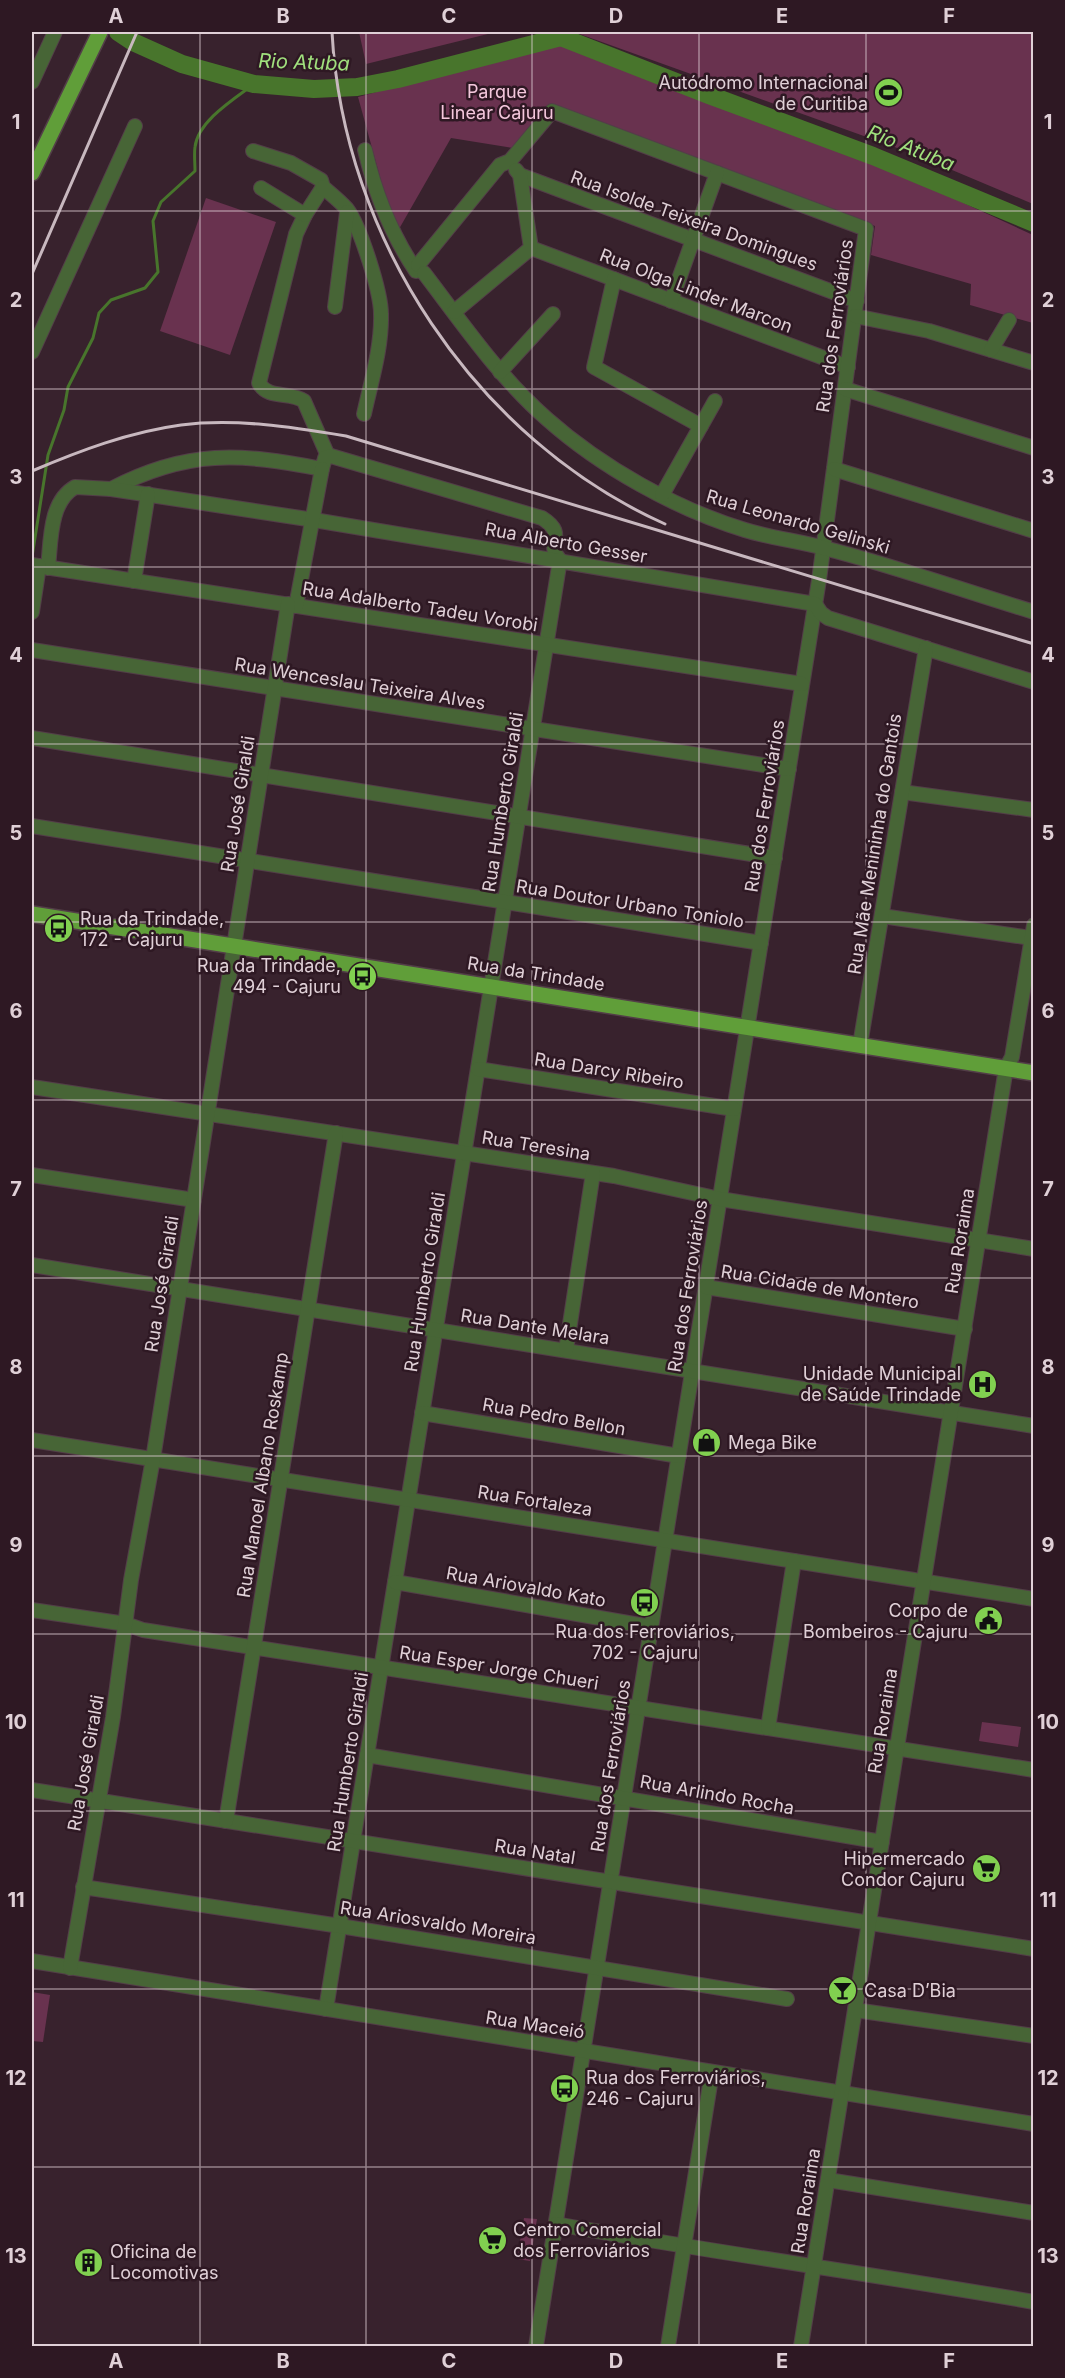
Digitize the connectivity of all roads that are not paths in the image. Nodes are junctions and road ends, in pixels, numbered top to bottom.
1 (55, 32) edge
2 (100, 32) edge
3 (32, 82) edge
4 (135, 126) dead end
5 (365, 150) dead end
6 (253, 151) dead end
7 (510, 161) junction
8 (32, 173) edge
9 (717, 173) junction
10 (520, 175) junction
11 (323, 187) junction
12 (261, 188) dead end
13 (348, 210) junction
14 (305, 215) junction
15 (693, 240) junction
16 (531, 248) junction
17 (420, 270) junction
18 (614, 279) junction
19 (671, 300) junction
20 (857, 301) junction
21 (335, 307) dead end
22 (454, 312) junction
23 (553, 314) dead end
24 (855, 316) junction
25 (1009, 320) dead end
26 (991, 350) junction
27 (32, 352) edge
28 (1034, 363) edge
29 (848, 367) junction
30 (500, 372) junction
31 (845, 389) junction
32 (715, 401) dead end
33 (364, 414) dead end
34 (701, 426) junction
35 (1034, 448) edge
36 (328, 456) junction
37 (322, 469) junction
38 (834, 469) junction
39 (111, 489) junction
40 (147, 494) junction
41 (662, 495) junction
42 (314, 520) junction
43 (1034, 531) edge
44 (824, 548) junction
45 (560, 560) junction
46 (40, 566) edge
47 (134, 581) junction
48 (815, 604) junction
49 (292, 605) junction
50 (32, 612) edge
51 (1034, 612) edge
52 (546, 644) junction
53 (926, 648) junction
54 (32, 650) edge
55 (1034, 682) edge
56 (802, 684) junction
57 (275, 689) junction
58 (533, 729) junction
59 (32, 738) edge
60 (789, 769) junction
61 (261, 774) junction
62 (902, 792) junction
63 (1034, 810) edge
64 (519, 816) junction
65 (32, 826) edge
66 (775, 858) junction
67 (248, 861) junction
68 (505, 902) junction
69 (32, 915) edge
70 (882, 916) junction
71 (1032, 931) edge
72 (761, 943) junction
73 (234, 946) junction
74 (491, 987) junction
75 (747, 1028) junction
76 (860, 1045) junction
77 (1006, 1068) junction
78 (478, 1069) junction
79 (1034, 1073) edge
80 (32, 1087) edge
81 (734, 1109) junction
82 (207, 1114) junction
83 (336, 1133) junction
84 (464, 1153) junction
85 (593, 1173) junction
86 (32, 1175) edge
87 (720, 1199) junction
88 (194, 1200) junction
89 (979, 1240) junction
90 (1034, 1249) edge
91 (32, 1264) edge
92 (706, 1287) junction
93 (180, 1288) junction
94 (308, 1309) junction
95 (964, 1329) junction
96 (436, 1330) junction
97 (566, 1350) junction
98 (692, 1371) junction
99 (951, 1412) junction
100 (423, 1413) junction
101 (1034, 1426) edge
102 (32, 1440) edge
103 (679, 1456) junction
104 (153, 1459) junction
105 (281, 1479) junction
106 (408, 1499) junction
107 (665, 1540) junction
108 (794, 1561) junction
109 (924, 1581) junction
110 (395, 1582) junction
111 (1034, 1599) edge
112 (32, 1610) edge
113 (126, 1624) junction
114 (651, 1627) junction
115 (254, 1647) junction
116 (381, 1667) junction
117 (638, 1708) junction
118 (768, 1728) junction
119 (897, 1749) junction
120 (367, 1755) junction
121 (1034, 1770) edge
122 (32, 1790) edge
123 (624, 1798) junction
124 (97, 1801) junction
125 (226, 1821) junction
126 (353, 1842) junction
127 (882, 1842) junction
128 (610, 1882) junction
129 (83, 1887) junction
130 (869, 1923) junction
131 (340, 1926) junction
132 (1034, 1949) edge
133 (32, 1961) edge
134 (597, 1967) junction
135 (70, 1968) junction
136 (787, 1999) dead end
137 (326, 2009) junction
138 (855, 2010) junction
139 (1034, 2036) edge
140 (583, 2051) junction
141 (712, 2072) junction
142 (842, 2093) junction
143 (1034, 2124) edge
144 (828, 2180) junction
145 (1034, 2213) edge
146 (556, 2224) junction
147 (684, 2247) junction
148 (814, 2267) junction
149 (1034, 2302) edge
150 (536, 2346) edge
151 (668, 2346) edge
152 (801, 2346) edge

1 - 3 street
2 - 8 main road
4 - 27 street
5 - 17 street, Rua Leonardo Gelinski
6 - 11 street
7 - 9 street
7 - 10 street
7 - 17 street
9 - 15 street
9 - 20 street, Rua dos Ferroviários
10 - 15 street, Rua Isolde Teixeira Domingues
10 - 16 street
11 - 13 street
11 - 14 street
12 - 14 street
13 - 21 street
13 - 33 street
14 - 36 street
15 - 19 street
15 - 20 street, Rua Isolde Teixeira Domingues
16 - 18 street, Rua Olga Linder Marcon
16 - 22 street
17 - 22 street, Rua Leonardo Gelinski
18 - 19 street, Rua Olga Linder Marcon
18 - 34 street
19 - 29 street, Rua Olga Linder Marcon
20 - 24 street, Rua dos Ferroviários
22 - 30 street, Rua Leonardo Gelinski
23 - 30 street
24 - 26 street
24 - 29 street, Rua dos Ferroviários
25 - 26 street
26 - 28 street
29 - 31 street, Rua dos Ferroviários
30 - 41 street, Rua Leonardo Gelinski
31 - 35 street
31 - 38 street, Rua dos Ferroviários
32 - 34 street
34 - 41 street
36 - 37 street, Rua José Giraldi
36 - 45 street, Rua Humberto Giraldi
37 - 39 street
37 - 42 street, Rua José Giraldi
38 - 43 street
38 - 44 street, Rua dos Ferroviários
39 - 40 street, Rua Alberto Gesser
39 - 46 street, Rua Alberto Gesser
40 - 42 street, Rua Alberto Gesser
40 - 47 street
41 - 44 street, Rua Leonardo Gelinski
42 - 45 street, Rua Alberto Gesser
42 - 49 street, Rua José Giraldi
44 - 48 street, Rua dos Ferroviários
44 - 51 street, Rua Leonardo Gelinski
45 - 48 street, Rua Alberto Gesser
45 - 52 street, Rua Humberto Giraldi
46 - 47 street, Rua Adalberto Tadeu Vorobi
46 - 50 street
47 - 49 street, Rua Adalberto Tadeu Vorobi
48 - 53 street, Rua Alberto Gesser
48 - 56 street, Rua dos Ferroviários
49 - 52 street, Rua Adalberto Tadeu Vorobi
49 - 57 street, Rua José Giraldi
52 - 56 street, Rua Adalberto Tadeu Vorobi
52 - 58 street, Rua Humberto Giraldi
53 - 55 street, Rua Alberto Gesser
53 - 62 street, Rua Mãe Menininha do Gantois
54 - 57 street, Rua Wenceslau Teixeira Alves
56 - 60 street, Rua dos Ferroviários
57 - 58 street, Rua Wenceslau Teixeira Alves
57 - 61 street, Rua José Giraldi
58 - 60 street, Rua Wenceslau Teixeira Alves
58 - 64 street, Rua Humberto Giraldi
59 - 61 street
60 - 66 street, Rua dos Ferroviários
61 - 64 street
61 - 67 street, Rua José Giraldi
62 - 63 street
62 - 70 street, Rua Mãe Menininha do Gantois
64 - 66 street
64 - 68 street, Rua Humberto Giraldi
65 - 67 street, Rua Doutor Urbano Toniolo
66 - 72 street, Rua dos Ferroviários
67 - 68 street, Rua Doutor Urbano Toniolo
67 - 73 street, Rua José Giraldi
68 - 72 street, Rua Doutor Urbano Toniolo
68 - 74 street, Rua Humberto Giraldi
69 - 73 main road, Rua da Trindade
70 - 71 street
70 - 76 street, Rua Mãe Menininha do Gantois
71 - 77 street, Rua Roraima
72 - 75 street, Rua dos Ferroviários
73 - 74 main road, Rua da Trindade
73 - 82 street, Rua José Giraldi
74 - 75 main road, Rua da Trindade
74 - 78 street, Rua Humberto Giraldi
75 - 76 main road, Rua da Trindade
75 - 81 street, Rua dos Ferroviários
76 - 77 main road, Rua da Trindade
77 - 79 main road, Rua da Trindade
77 - 89 street, Rua Roraima
78 - 81 street, Rua Darcy Ribeiro
78 - 84 street, Rua Humberto Giraldi
80 - 82 street, Rua Teresina
81 - 87 street, Rua dos Ferroviários
82 - 83 street, Rua Teresina
82 - 88 street, Rua José Giraldi
83 - 84 street, Rua Teresina
83 - 94 street, Rua Manoel Albano Roskamp
84 - 85 street, Rua Teresina
84 - 96 street, Rua Humberto Giraldi
85 - 87 street, Rua Teresina
85 - 97 street
86 - 88 street
87 - 89 street, Rua Teresina
87 - 92 street, Rua dos Ferroviários
88 - 93 street, Rua José Giraldi
89 - 90 street, Rua Teresina
89 - 95 street, Rua Roraima
91 - 93 street, Rua Dante Melara
92 - 95 street, Rua Cidade de Montero
92 - 98 street, Rua dos Ferroviários
93 - 94 street, Rua Dante Melara
93 - 104 street, Rua José Giraldi
94 - 96 street, Rua Dante Melara
94 - 105 street, Rua Manoel Albano Roskamp
95 - 99 street, Rua Roraima
96 - 97 street, Rua Dante Melara
96 - 100 street, Rua Humberto Giraldi
97 - 98 street, Rua Dante Melara
98 - 99 street, Rua Dante Melara
98 - 103 street, Rua dos Ferroviários
99 - 101 street, Rua Dante Melara
99 - 109 street, Rua Roraima
100 - 103 street, Rua Pedro Bellon
100 - 106 street, Rua Humberto Giraldi
102 - 104 street, Rua Fortaleza
103 - 107 street, Rua dos Ferroviários
104 - 105 street, Rua Fortaleza
104 - 113 street, Rua José Giraldi
105 - 106 street, Rua Fortaleza
105 - 115 street, Rua Manoel Albano Roskamp
106 - 107 street, Rua Fortaleza
106 - 110 street, Rua Humberto Giraldi
107 - 108 street, Rua Fortaleza
107 - 114 street, Rua dos Ferroviários
108 - 109 street, Rua Fortaleza
108 - 118 street
109 - 111 street, Rua Fortaleza
109 - 119 street, Rua Roraima
110 - 114 street, Rua Ariovaldo Kato
110 - 116 street, Rua Humberto Giraldi
112 - 113 street, Rua Esper Jorge Chueri
113 - 115 street, Rua Esper Jorge Chueri
113 - 124 street, Rua José Giraldi
114 - 117 street, Rua dos Ferroviários
115 - 116 street, Rua Esper Jorge Chueri
115 - 125 street, Rua Manoel Albano Roskamp
116 - 117 street, Rua Esper Jorge Chueri
116 - 120 street, Rua Humberto Giraldi
117 - 118 street, Rua Esper Jorge Chueri
117 - 123 street, Rua dos Ferroviários
118 - 119 street, Rua Esper Jorge Chueri
119 - 121 street, Rua Esper Jorge Chueri
119 - 127 street, Rua Roraima
120 - 123 street, Rua Arlindo Rocha
120 - 126 street, Rua Humberto Giraldi
122 - 124 street, Rua Natal
123 - 127 street, Rua Arlindo Rocha
123 - 128 street, Rua dos Ferroviários
124 - 125 street, Rua Natal
124 - 129 street, Rua José Giraldi
125 - 126 street, Rua Natal
126 - 128 street, Rua Natal
126 - 131 street, Rua Humberto Giraldi
127 - 130 street, Rua Roraima
128 - 130 street, Rua Natal
128 - 134 street, Rua dos Ferroviários
129 - 131 street, Rua Ariosvaldo Moreira
129 - 135 street, Rua José Giraldi
130 - 132 street, Rua Natal
130 - 138 street, Rua Roraima
131 - 134 street, Rua Ariosvaldo Moreira
131 - 137 street, Rua Humberto Giraldi
133 - 135 street, Rua Maceió
134 - 136 street, Rua Ariosvaldo Moreira
134 - 140 street, Rua dos Ferroviários
135 - 137 street, Rua Maceió
137 - 140 street, Rua Maceió
138 - 139 street
138 - 142 street, Rua Roraima
140 - 141 street, Rua Maceió
140 - 146 street, Rua dos Ferroviários
141 - 142 street, Rua Maceió
141 - 147 street
142 - 143 street, Rua Maceió
142 - 144 street, Rua Roraima
144 - 145 street
144 - 148 street, Rua Roraima
146 - 147 street
146 - 150 street, Rua dos Ferroviários
147 - 148 street
147 - 151 street
148 - 149 street
148 - 152 street, Rua Roraima

